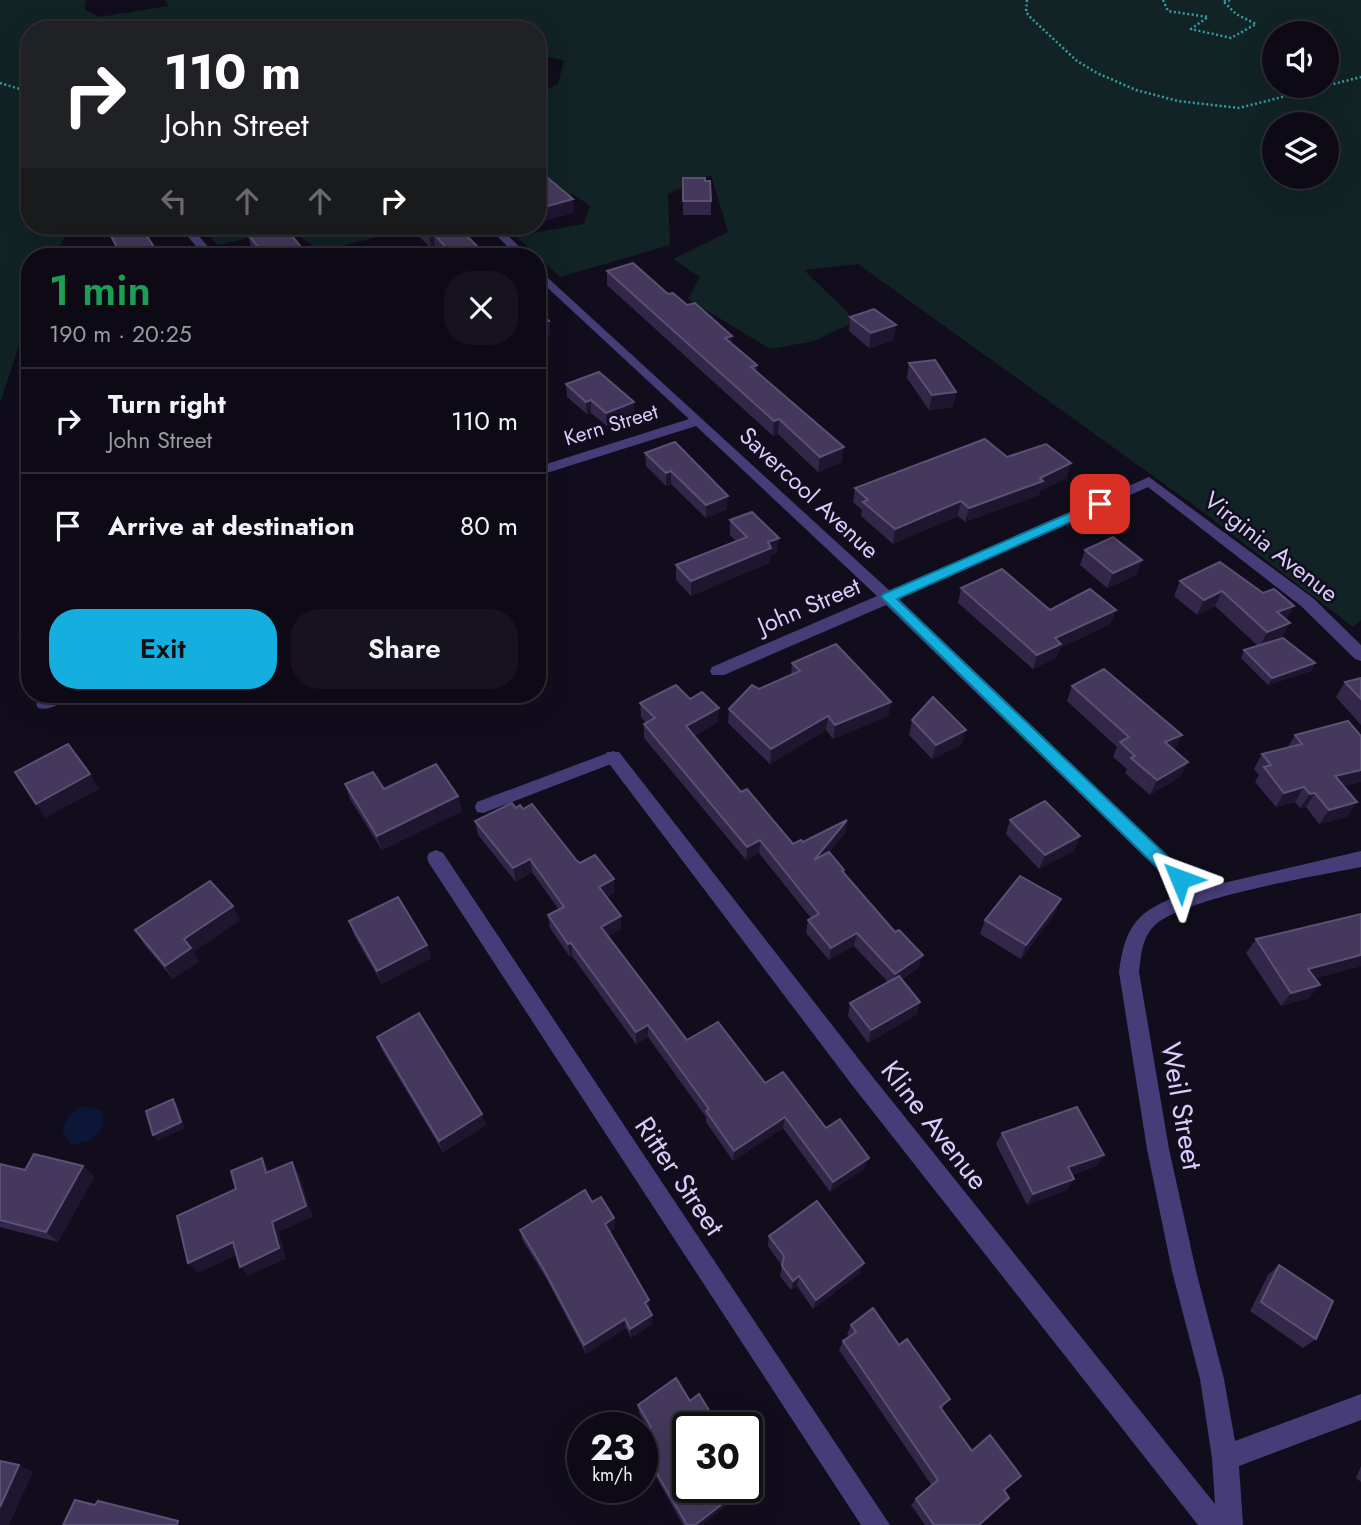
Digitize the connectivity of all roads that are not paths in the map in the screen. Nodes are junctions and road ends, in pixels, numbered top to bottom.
1 (501, 235) edge
2 (515, 248) edge
3 (546, 280) edge
4 (555, 288) junction
5 (546, 290) edge
6 (698, 421) junction
7 (546, 469) edge
8 (1149, 481) joint
9 (888, 597) junction
10 (1361, 654) edge
11 (718, 671) dead end
12 (613, 757) joint
13 (483, 807) dead end
14 (436, 858) dead end
15 (1361, 859) edge
16 (1199, 897) junction
17 (1361, 1407) edge
18 (1225, 1458) junction
19 (877, 1525) edge
20 (1215, 1525) edge
21 (1230, 1525) edge

1 - 2 street
3 - 4 street, Savercool Avenue
4 - 5 street
4 - 6 street, Savercool Avenue
6 - 7 street, Kern Street
6 - 9 street, Savercool Avenue
8 - 9 street, John Street
8 - 10 street, Virginia Avenue
9 - 11 street, John Street
9 - 16 street, Savercool Avenue
12 - 13 lane
12 - 20 street, Kline Avenue
14 - 19 street, Ritter Street
15 - 16 street, Weil Street
16 - 18 street, Weil Street
17 - 18 street
18 - 21 street, Weil Street

